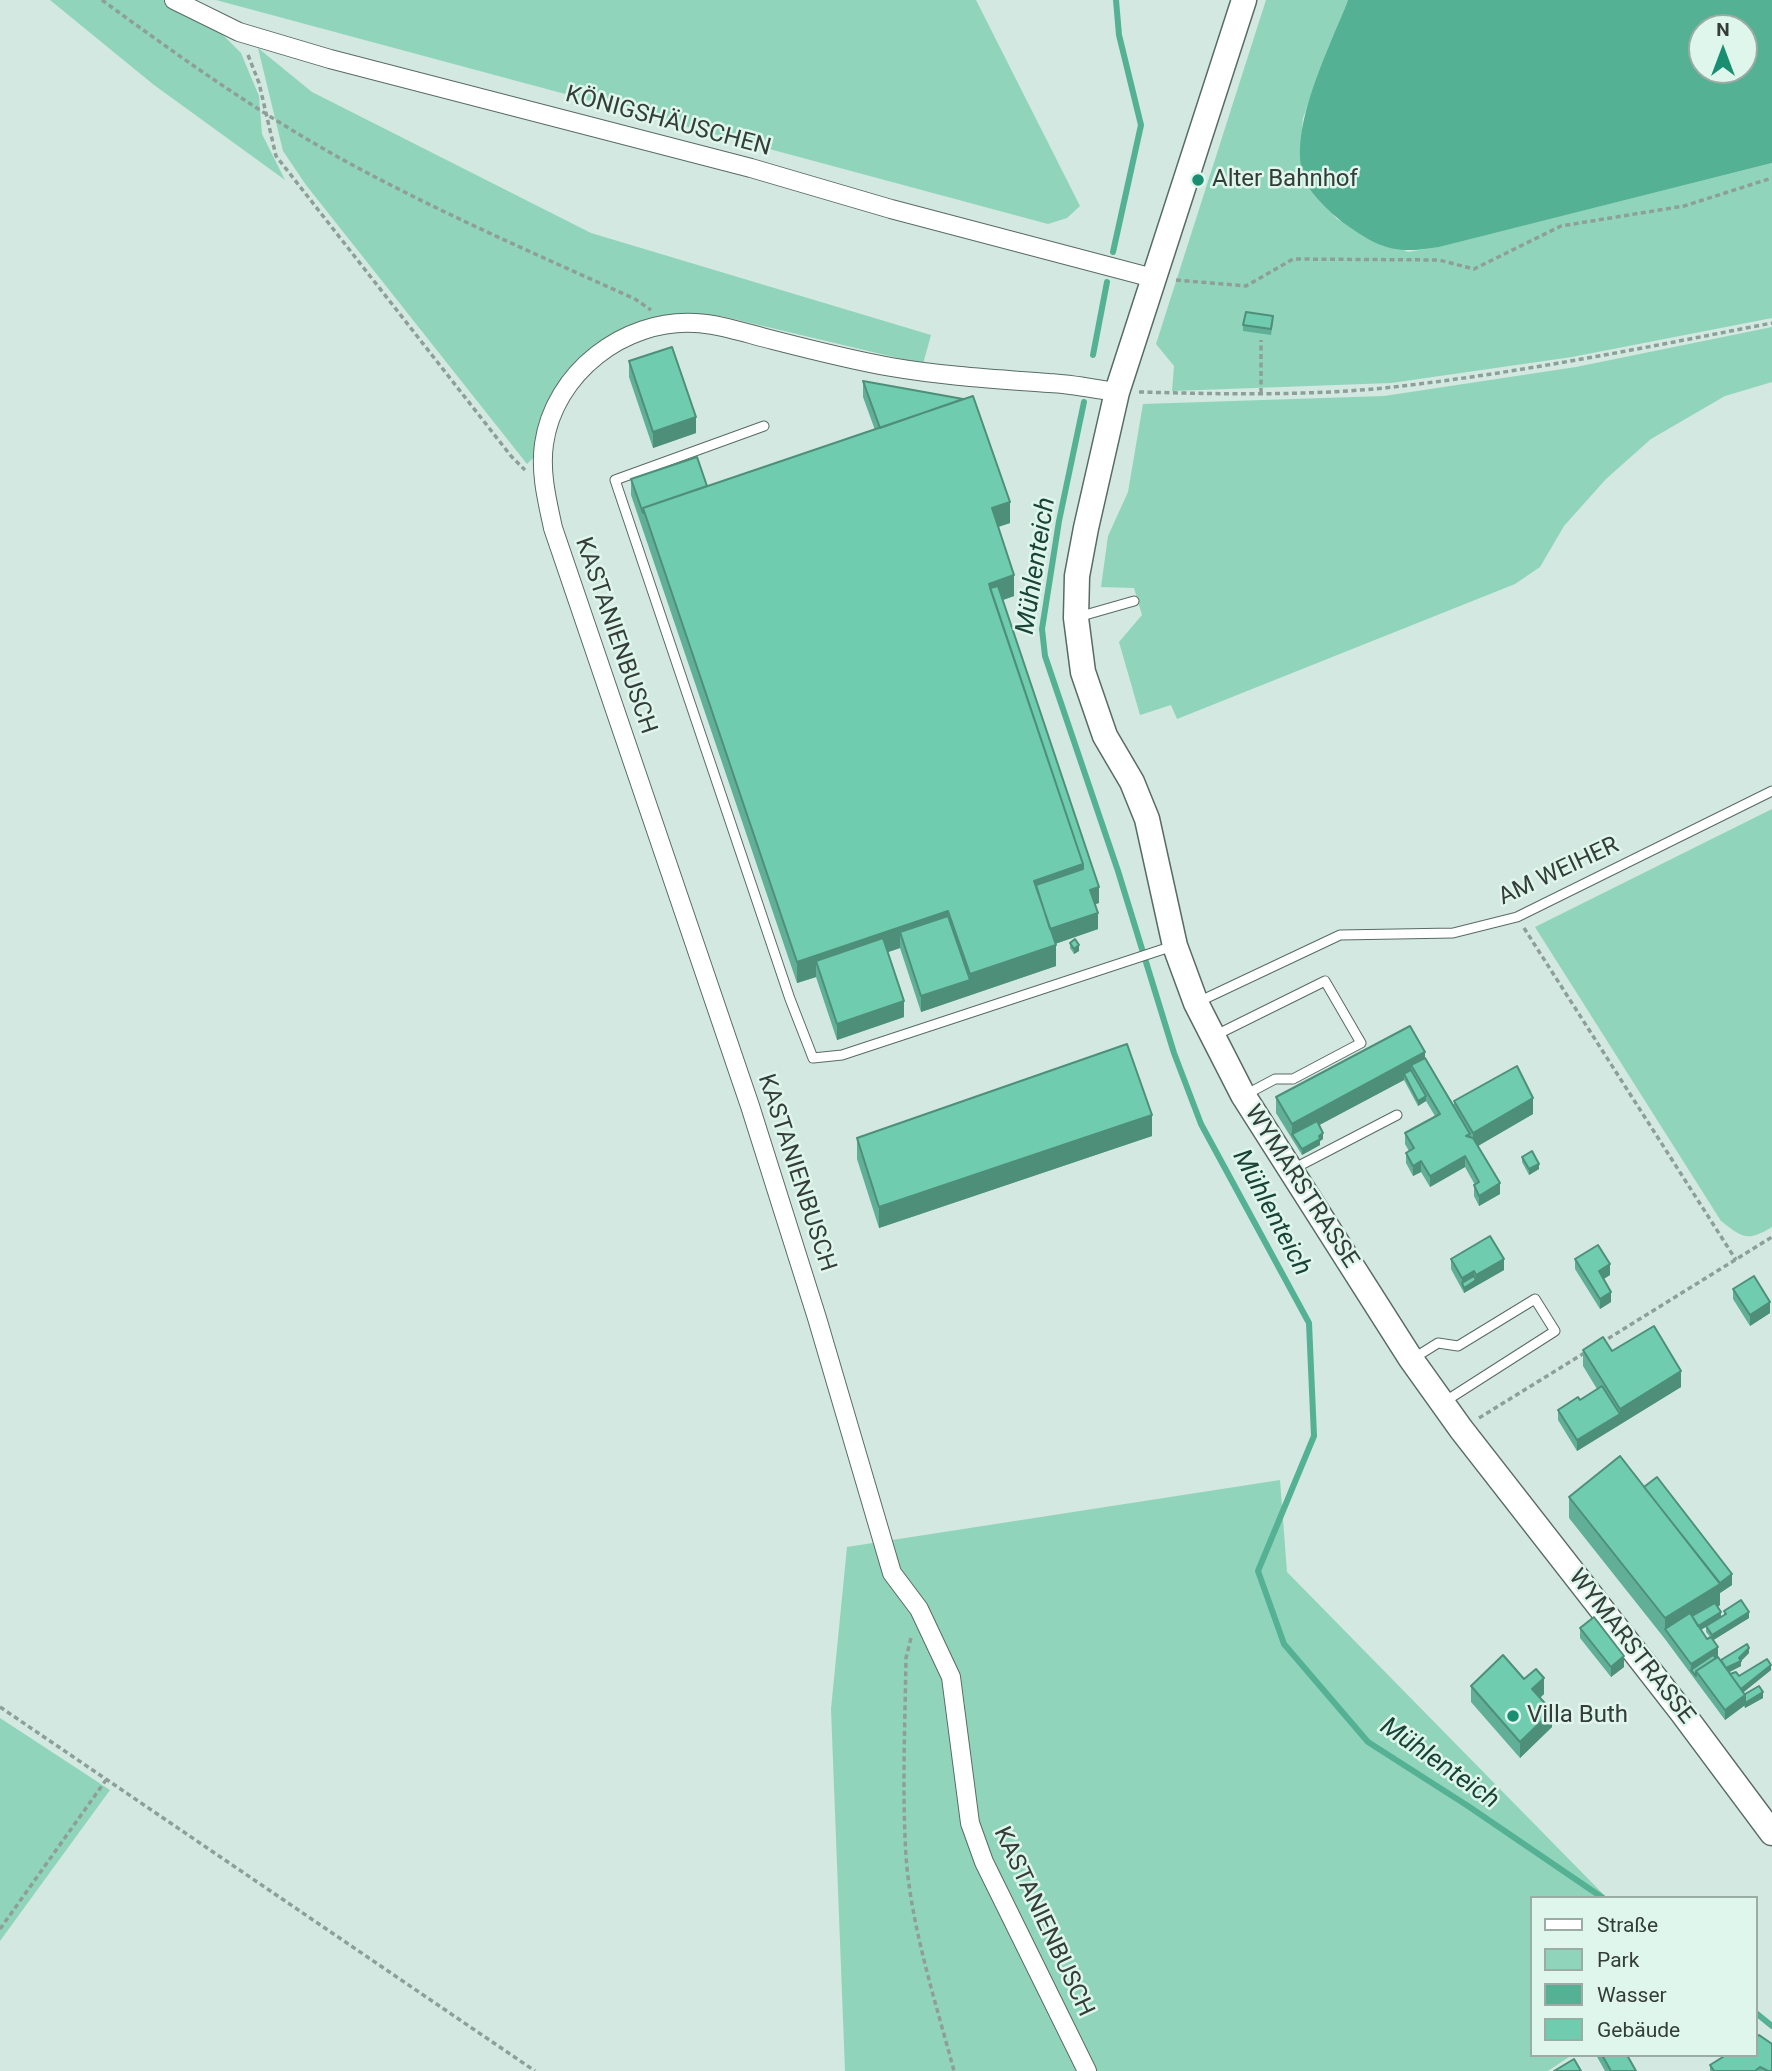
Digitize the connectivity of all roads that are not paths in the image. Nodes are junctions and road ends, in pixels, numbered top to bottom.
1 (174, 0) edge
2 (1244, 0) edge
3 (1153, 278) junction
4 (1117, 392) junction
5 (764, 426) dead end
6 (1134, 601) dead end
7 (1076, 618) junction
8 (1772, 790) edge
9 (1167, 949) junction
10 (1196, 1003) junction
11 (1213, 1037) junction
12 (1243, 1095) junction
13 (1397, 1115) dead end
14 (1292, 1170) junction
15 (1411, 1359) junction
16 (1442, 1403) junction
17 (1772, 1833) edge
18 (1087, 2071) edge

1 - 3 street, KÖNIGSHÄUSCHEN
2 - 3 main road, WYMARSTRASSE
3 - 4 main road, WYMARSTRASSE
4 - 7 main road, WYMARSTRASSE
4 - 18 street, KASTANIENBUSCH
5 - 9 lane
6 - 7 lane
7 - 9 main road, WYMARSTRASSE
8 - 10 lane, AM WEIHER
9 - 10 main road, WYMARSTRASSE
10 - 11 main road, WYMARSTRASSE
11 - 12 main road, WYMARSTRASSE
11 - 12 lane
12 - 14 main road, WYMARSTRASSE
13 - 14 lane
14 - 15 main road, WYMARSTRASSE
15 - 16 main road, WYMARSTRASSE
15 - 16 lane
16 - 17 main road, WYMARSTRASSE

